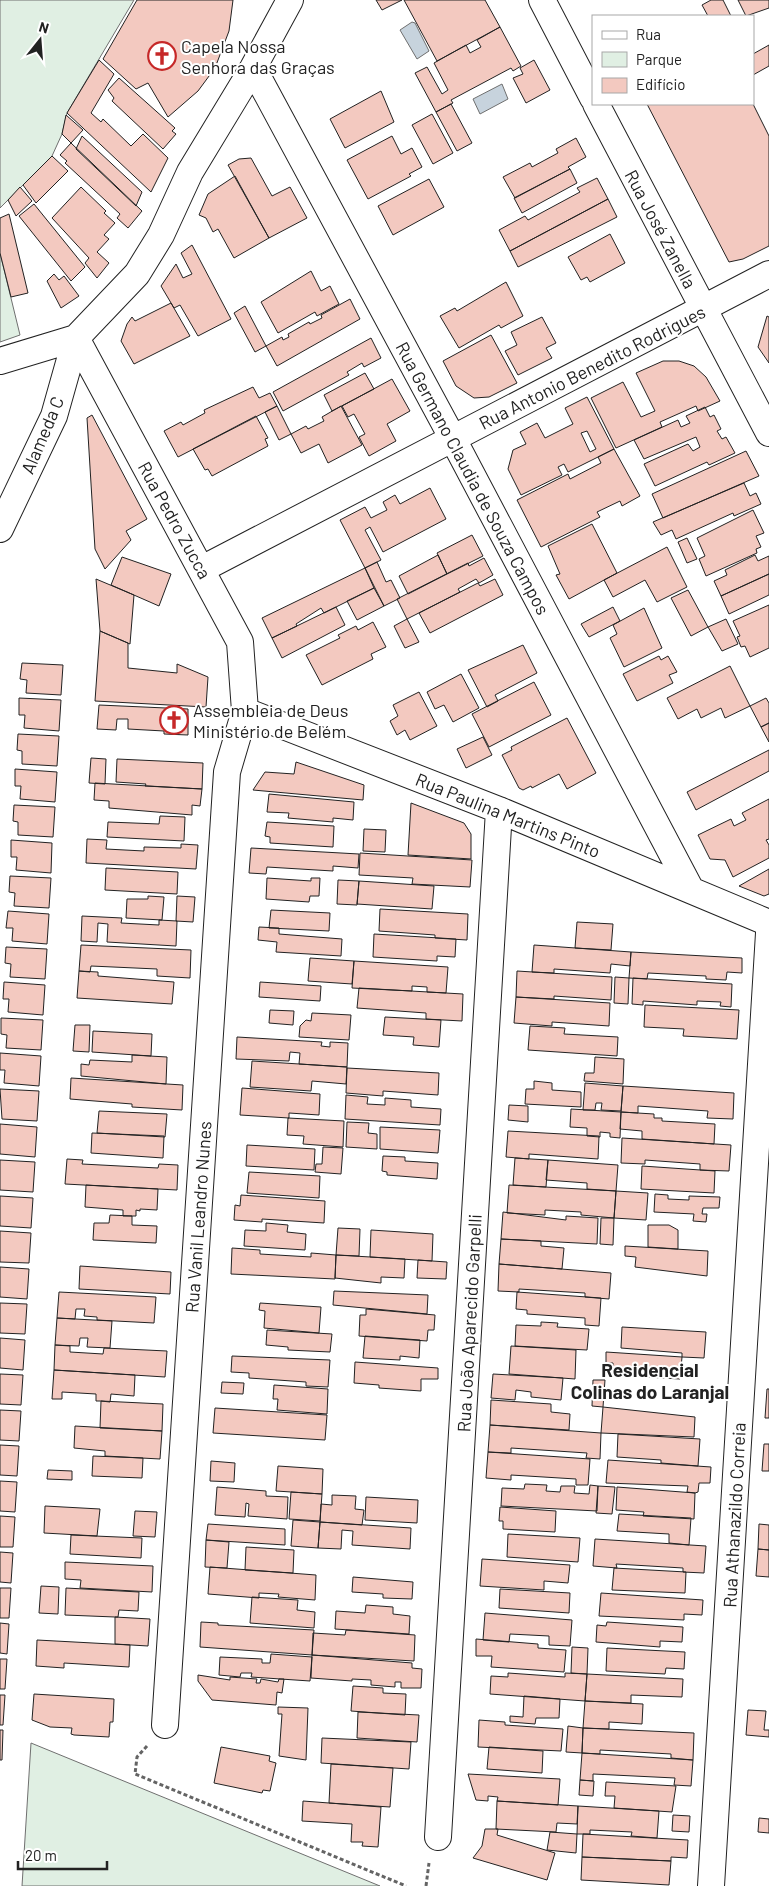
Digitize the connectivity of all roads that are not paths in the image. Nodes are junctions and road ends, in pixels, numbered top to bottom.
1 (290, 0) edge
2 (542, 0) edge
3 (252, 68) junction
4 (592, 96) edge
5 (597, 105) edge
6 (769, 274) edge
7 (703, 309) junction
8 (76, 338) junction
9 (0, 361) edge
10 (769, 433) edge
11 (453, 439) junction
12 (0, 529) edge
13 (202, 569) junction
14 (245, 711) junction
15 (499, 810) junction
16 (691, 890) junction
17 (769, 923) edge
18 (769, 934) edge
19 (166, 1725) road end
20 (438, 1836) dead end
21 (711, 1886) edge

1 - 3 street
2 - 4 street
3 - 8 street
3 - 11 street, Rua Germano Claudia de Souza Campos
5 - 7 street, Rua José Zanella
6 - 7 street, Rua Antonio Benedito Rodrigues
7 - 10 street, Rua José Zanella
7 - 11 street, Rua Antonio Benedito Rodrigues
8 - 9 street
8 - 12 street, Alameda C
8 - 13 street, Rua Pedro Zucca
11 - 13 street, Rua Antonio Benedito Rodrigues
11 - 16 street, Rua Germano Claudia de Souza Campos
13 - 14 street, Rua Pedro Zucca
14 - 15 street, Rua Paulina Martins Pinto
14 - 19 street, Rua Vanil Leandro Nunes
15 - 16 street, Rua Paulina Martins Pinto
15 - 20 street, Rua João Aparecido Garpelli
16 - 17 street, Rua Paulina Martins Pinto
18 - 21 street, Rua Athanazildo Correia

